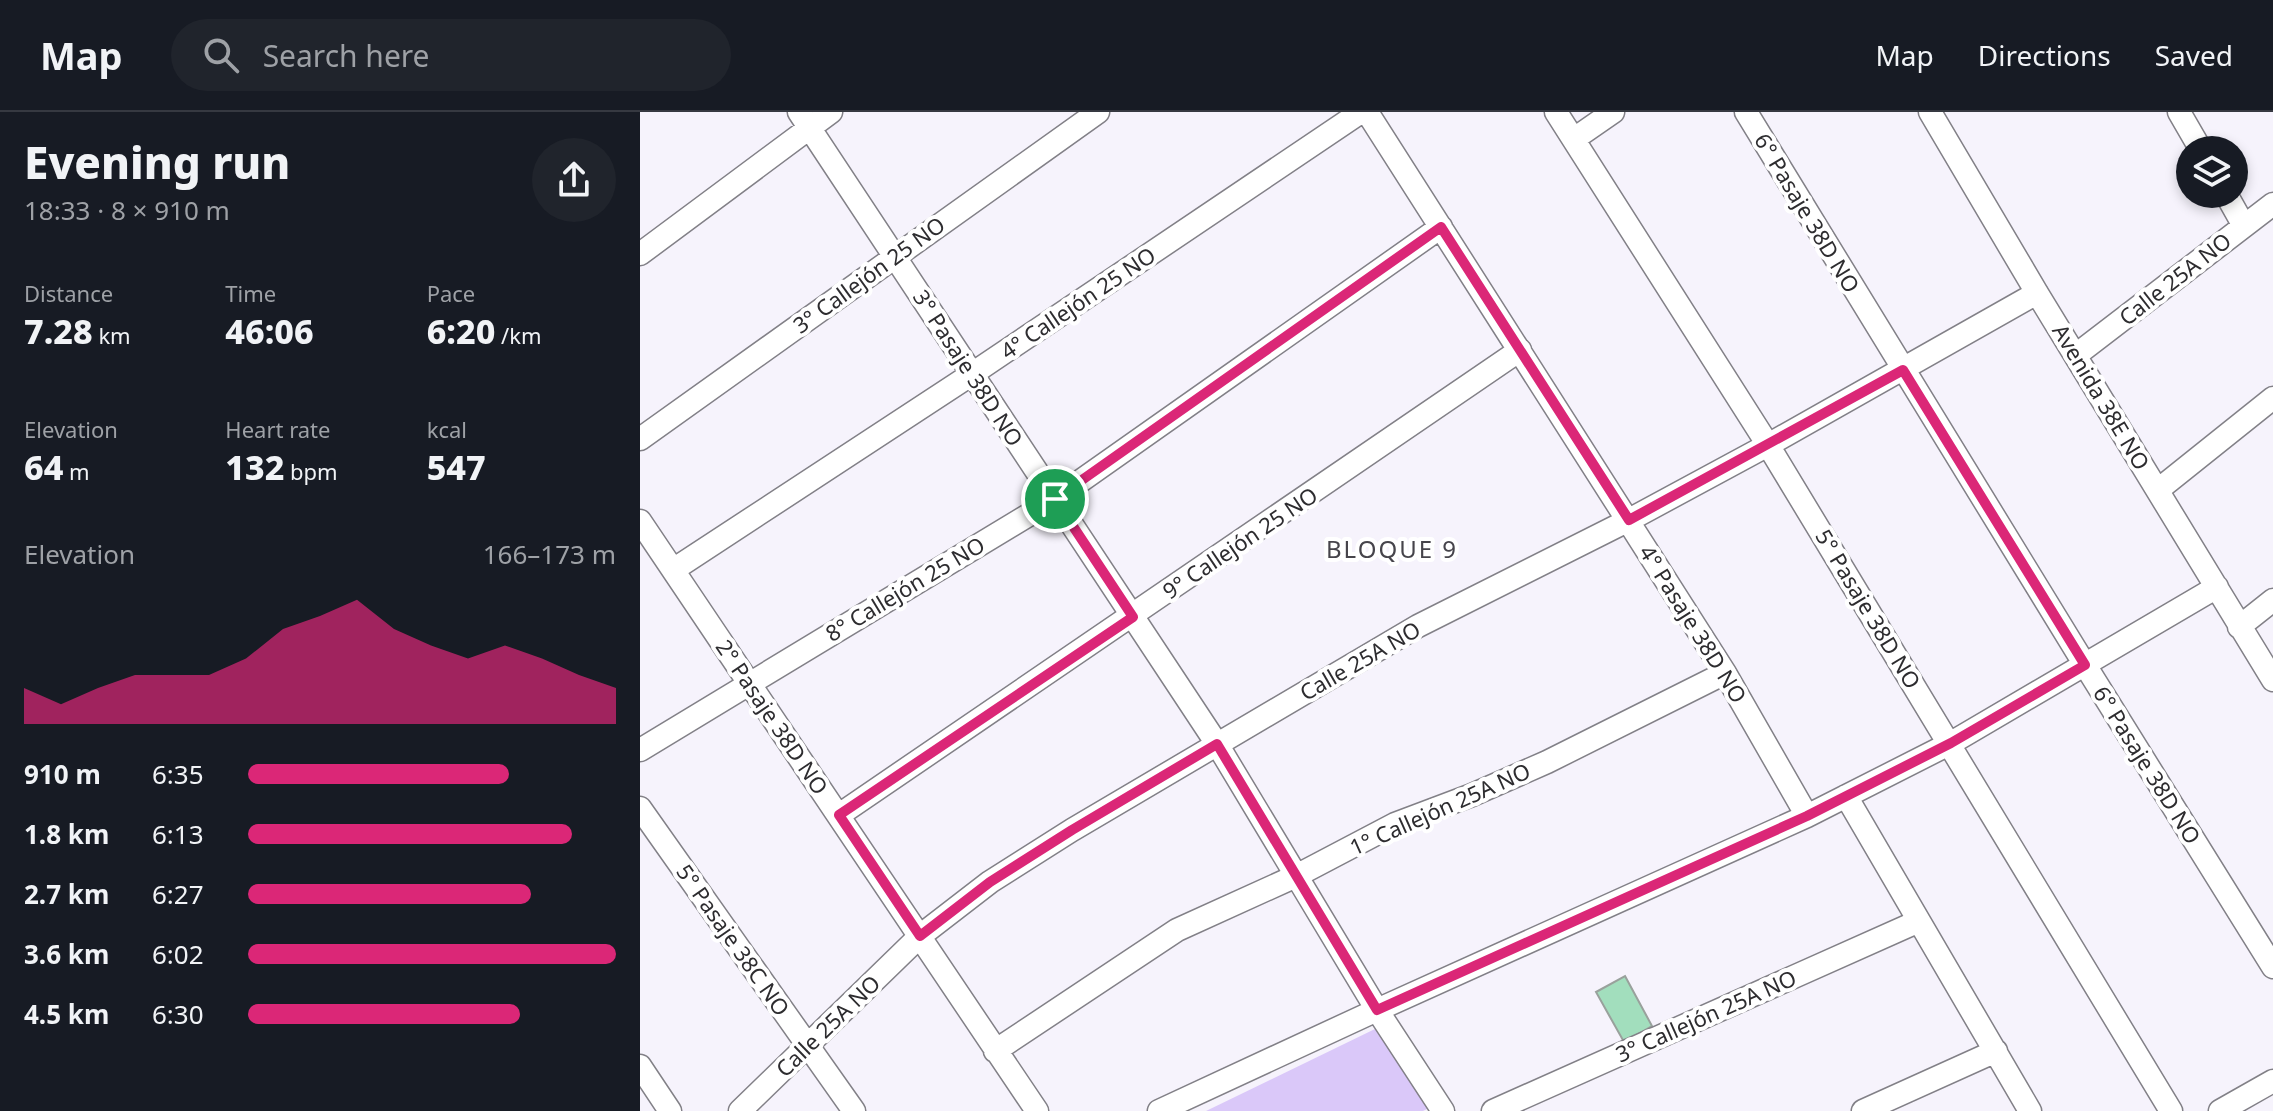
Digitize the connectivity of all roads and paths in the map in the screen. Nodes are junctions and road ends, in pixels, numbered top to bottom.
1 (831, 112) edge
2 (1098, 112) edge
3 (1361, 112) edge
4 (1367, 112) edge
5 (1556, 112) edge
6 (1613, 112) edge
7 (1746, 112) edge
8 (1930, 112) edge
9 (2179, 112) edge
10 (804, 120) edge
11 (2193, 136) edge
12 (1574, 139) junction
13 (2273, 204) edge
14 (2234, 208) edge
15 (2244, 226) junction
16 (1441, 227) junction
17 (640, 254) edge
18 (894, 256) junction
19 (2037, 293) junction
20 (1520, 350) junction
21 (2076, 355) junction
22 (1903, 370) junction
23 (972, 374) junction
24 (2273, 398) edge
25 (640, 439) edge
26 (1768, 445) junction
27 (2158, 490) junction
28 (1055, 499) junction
29 (1629, 520) junction
30 (640, 521) edge
31 (673, 570) junction
32 (2217, 587) junction
33 (2273, 600) edge
34 (1133, 617) junction
35 (2239, 627) junction
36 (2085, 665) junction
37 (1725, 673) junction
38 (2273, 680) edge
39 (749, 683) junction
40 (1951, 743) junction
41 (1217, 744) junction
42 (640, 750) edge
43 (1846, 796) junction
44 (640, 808) edge
45 (839, 815) junction
46 (1807, 816) junction
47 (1296, 876) junction
48 (1919, 921) junction
49 (920, 936) junction
50 (2273, 967) edge
51 (1377, 1010) junction
52 (808, 1047) junction
53 (995, 1051) junction
54 (1996, 1051) junction
55 (640, 1066) edge
56 (2273, 1081) edge
57 (670, 1111) edge
58 (740, 1111) edge
59 (854, 1111) edge
60 (1037, 1111) edge
61 (1159, 1111) edge
62 (1443, 1111) edge
63 (1493, 1111) edge
64 (1863, 1111) edge
65 (2030, 1111) edge
66 (2171, 1111) edge
67 (2220, 1111) edge

1 - 10 street
2 - 18 street, 3° Callejón 25 NO
3 - 23 street, 4° Callejón 25 NO
4 - 16 street, 4° Pasaje 38D NO
5 - 12 street, 5° Pasaje 38D NO
6 - 12 street
7 - 22 street, 6° Pasaje 38D NO
8 - 19 street, Avenida 38E NO
9 - 11 street
10 - 17 street
10 - 18 street, 3° Pasaje 38D NO
12 - 26 street, 5° Pasaje 38D NO
13 - 15 street, Calle 25A NO
14 - 15 street
15 - 21 street, Calle 25A NO
16 - 20 street, 4° Pasaje 38D NO
16 - 28 street, 8° Callejón 25 NO
18 - 23 street, 3° Pasaje 38D NO
18 - 25 street, 3° Callejón 25 NO
19 - 21 street, Avenida 38E NO
19 - 22 street, Calle 25A NO
20 - 29 street, 4° Pasaje 38D NO
20 - 34 street, 9° Callejón 25 NO
21 - 27 street, Avenida 38E NO
22 - 26 street, Calle 25A NO
22 - 36 street, 6° Pasaje 38D NO
23 - 28 street, 3° Pasaje 38D NO
23 - 31 street, 4° Callejón 25 NO
24 - 27 street
26 - 29 street, Calle 25A NO
26 - 40 street, 5° Pasaje 38D NO
27 - 32 street, Avenida 38E NO
28 - 34 street, 3° Pasaje 38D NO
28 - 39 street, 8° Callejón 25 NO
29 - 37 street, 4° Pasaje 38D NO
29 - 41 street, Calle 25A NO
30 - 31 street, 2° Pasaje 38D NO
31 - 39 street, 2° Pasaje 38D NO
32 - 35 street, Avenida 38E NO
32 - 36 street
33 - 35 street
34 - 41 street, 3° Pasaje 38D NO
34 - 45 street, 9° Callejón 25 NO
35 - 38 street, Avenida 38E NO
36 - 40 street
36 - 50 street, 6° Pasaje 38D NO
37 - 46 street, 4° Pasaje 38D NO
37 - 47 street, 1° Callejón 25A NO
39 - 42 street, 8° Callejón 25 NO
39 - 45 street, 2° Pasaje 38D NO
40 - 43 street
40 - 66 street, 5° Pasaje 38D NO
41 - 47 street, 3° Pasaje 38D NO
41 - 49 street, Calle 25A NO
43 - 46 street
43 - 48 street
44 - 52 street, 5° Pasaje 38C NO
45 - 49 street, 2° Pasaje 38D NO
46 - 51 street
47 - 51 street, 3° Pasaje 38D NO
47 - 53 street, 1° Callejón 25A NO
48 - 54 street
48 - 63 street, 3° Callejón 25A NO
49 - 52 street, Calle 25A NO
49 - 53 street, 2° Pasaje 38D NO
51 - 61 street
51 - 62 street, 3° Pasaje 38D NO
52 - 58 street, Calle 25A NO
52 - 59 street, 5° Pasaje 38C NO
53 - 60 street, 2° Pasaje 38D NO
54 - 64 street
54 - 65 street
55 - 57 street
56 - 67 street

